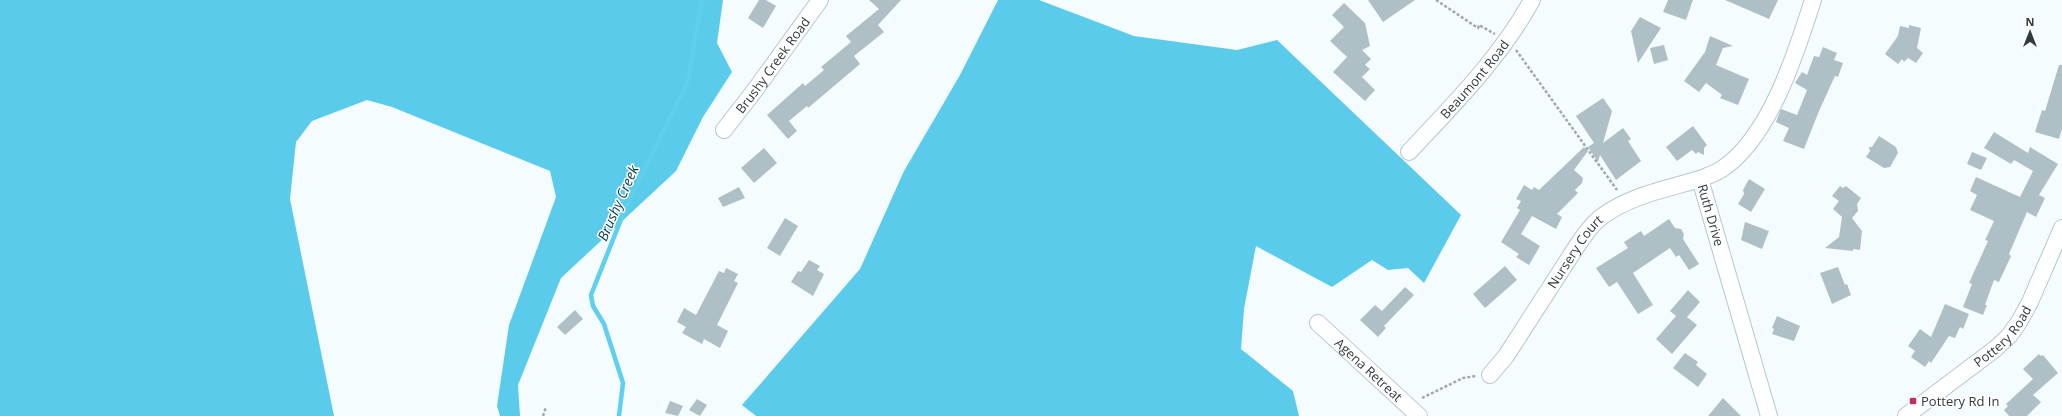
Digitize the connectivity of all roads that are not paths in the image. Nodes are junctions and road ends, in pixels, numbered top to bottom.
1 (820, 0) edge
2 (1532, 0) edge
3 (1813, 0) edge
4 (724, 130) dead end
5 (1409, 152) dead end
6 (1700, 179) junction
7 (2062, 228) edge
8 (1318, 324) dead end
9 (1490, 375) road end
10 (1413, 411) edge
11 (1769, 416) edge
12 (1906, 416) edge

1 - 4 street, Brushy Creek Road
2 - 5 street, Beaumont Road
3 - 6 street, Ruth Drive
6 - 9 street, Nursery Court
6 - 11 street, Ruth Drive
7 - 12 street, Pottery Road
8 - 10 street, Agena Retreat

